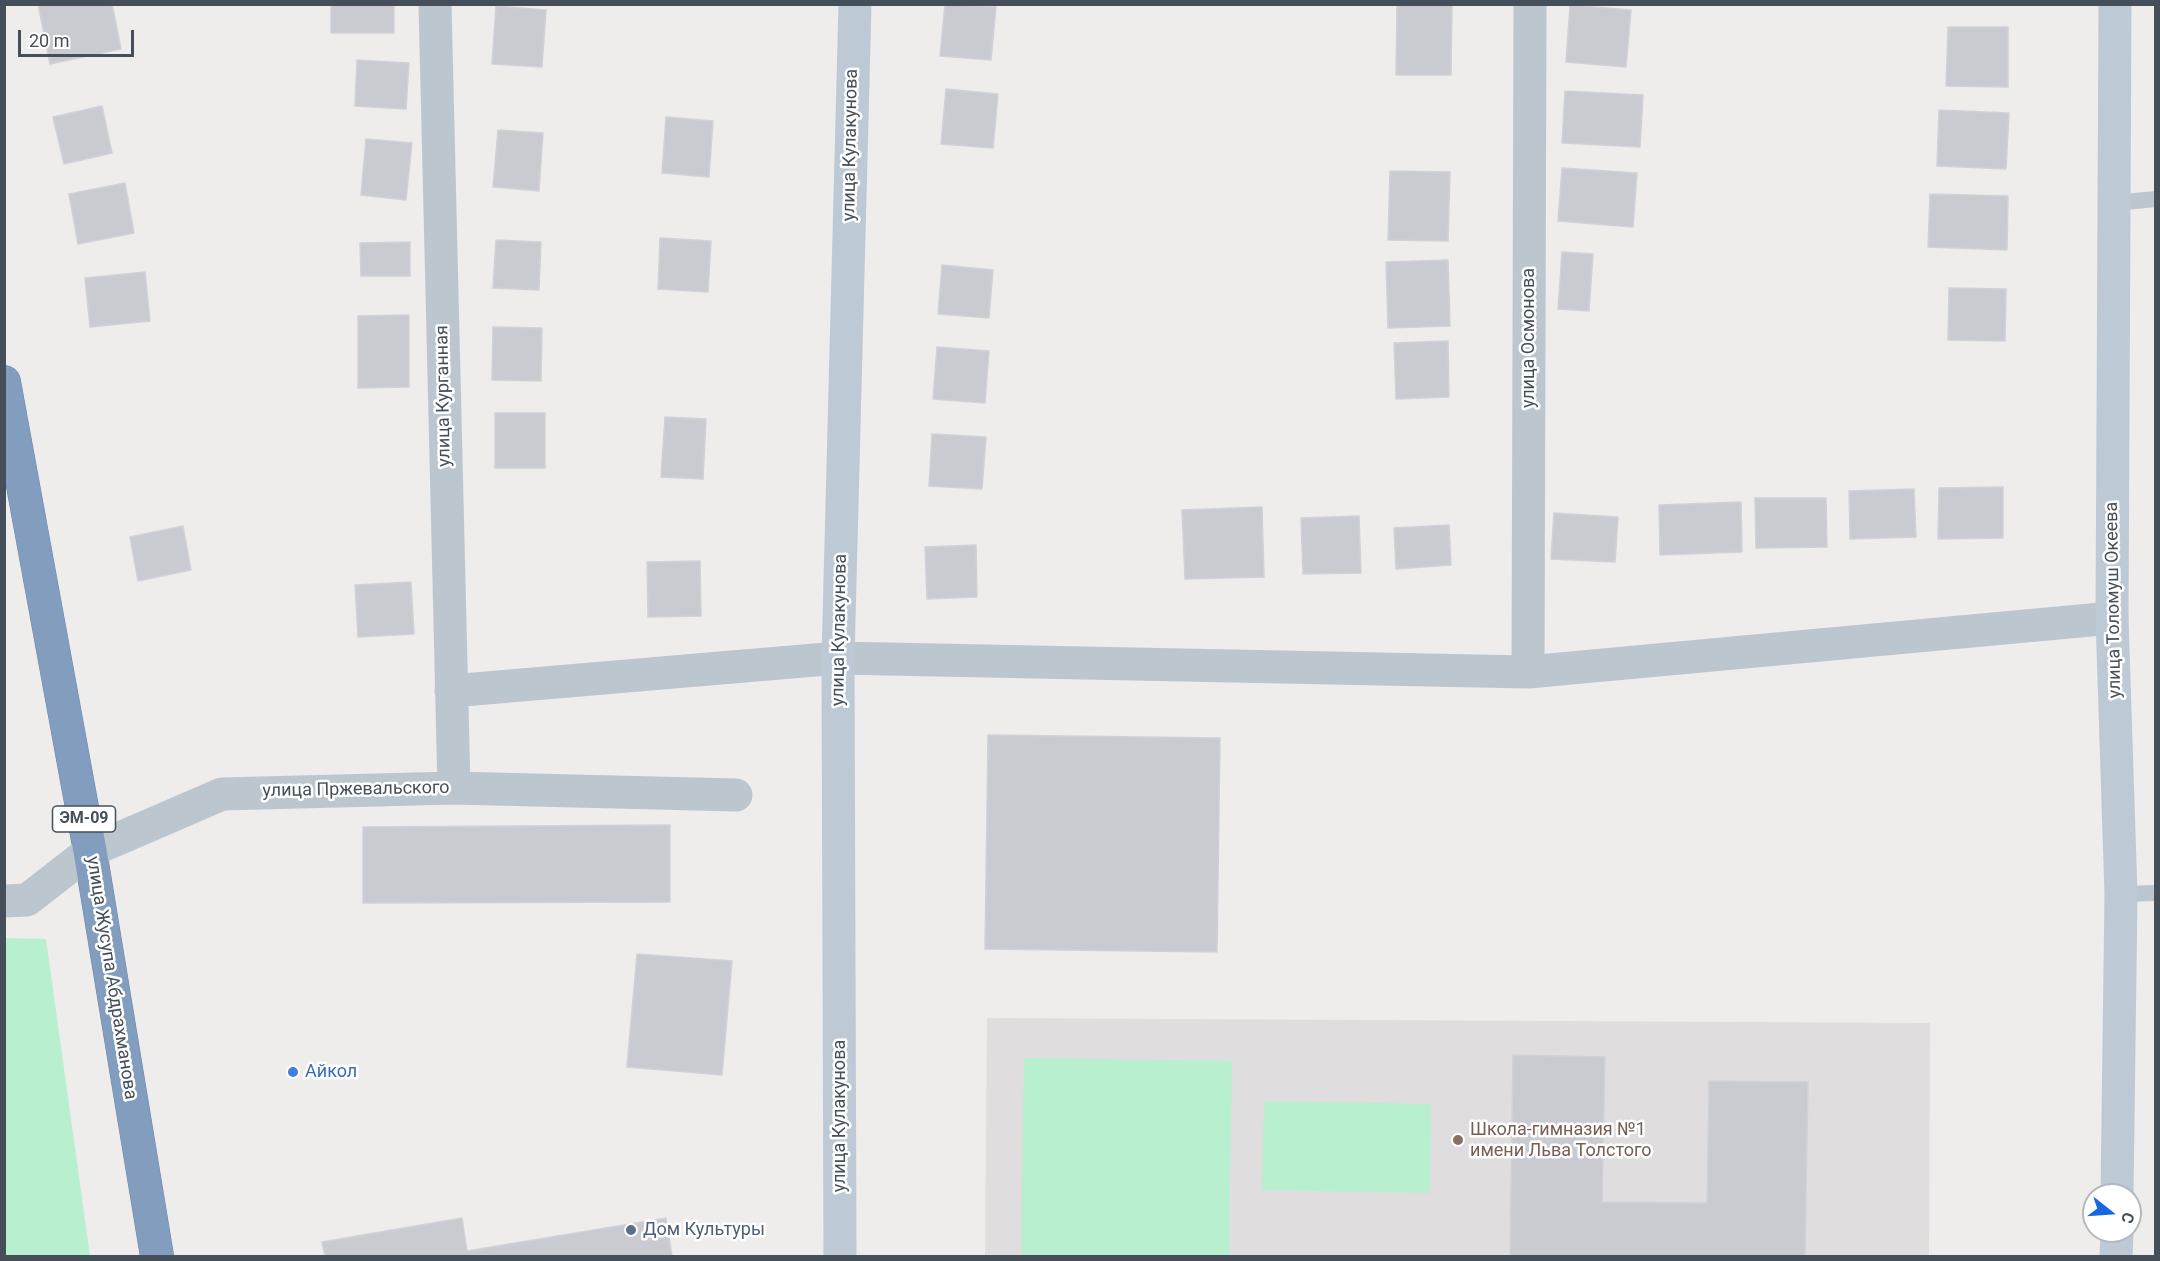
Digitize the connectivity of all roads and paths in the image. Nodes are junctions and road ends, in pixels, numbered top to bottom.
1 (435, 4) edge
2 (855, 4) edge
3 (1530, 4) edge
4 (2115, 4) edge
5 (2156, 199) edge
6 (2114, 203) junction
7 (4, 382) edge
8 (2112, 618) junction
9 (838, 658) junction
10 (1528, 672) junction
11 (451, 691) junction
12 (454, 788) junction
13 (736, 795) dead end
14 (90, 851) junction
15 (2121, 894) junction
16 (2156, 894) edge
17 (4, 901) edge
18 (2117, 1183) edge
19 (158, 1257) edge
20 (840, 1257) edge

1 - 11 street, улица Курганная
2 - 9 street, улица Кулакунова
3 - 10 street, улица Осмонова
4 - 6 street, улица Толомуш Океева
5 - 6 lane
6 - 8 street, улица Толомуш Океева
7 - 14 highway, улица Жусупа Абдрахманова / ЭМ-09
8 - 10 street
8 - 15 street, улица Толомуш Океева
9 - 10 street
9 - 11 street
9 - 20 street, улица Кулакунова
11 - 12 street, улица Курганная
12 - 13 street, улица Пржевальского
12 - 14 street, улица Пржевальского
14 - 17 street, улица Пржевальского
14 - 19 highway, улица Жусупа Абдрахманова / ЭМ-09
15 - 16 lane
15 - 18 street, улица Толомуш Океева

